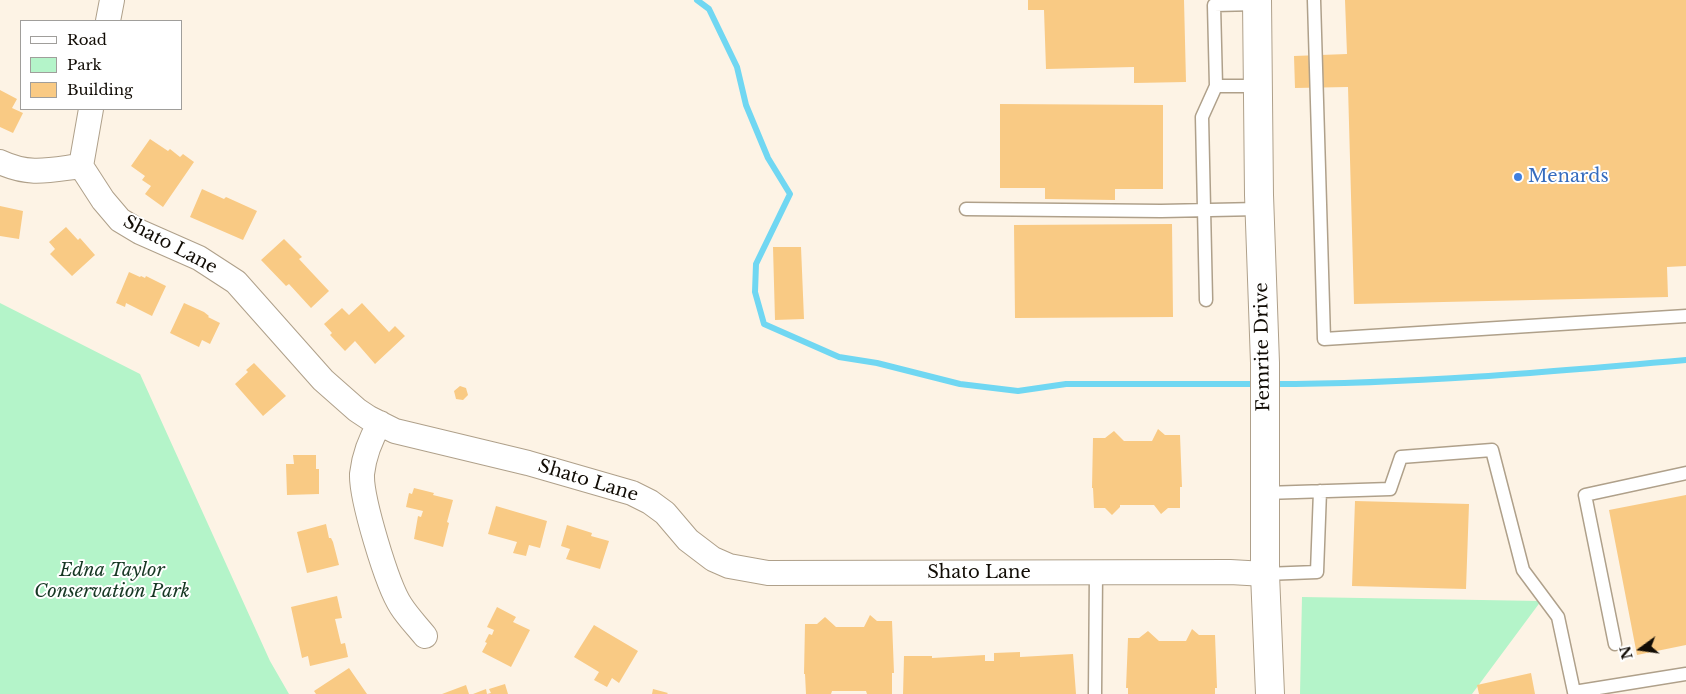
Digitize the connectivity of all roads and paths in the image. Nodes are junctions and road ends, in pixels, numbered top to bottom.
1 (112, 0) edge
2 (1314, 0) edge
3 (1257, 2) edge
4 (108, 20) edge
5 (1216, 86) junction
6 (1258, 86) junction
7 (92, 110) edge
8 (0, 162) edge
9 (81, 166) junction
10 (1204, 209) junction
11 (1259, 209) junction
12 (966, 210) dead end
13 (1206, 300) dead end
14 (1686, 316) edge
15 (380, 423) junction
16 (1686, 473) edge
17 (1320, 491) junction
18 (1265, 493) junction
19 (1096, 572) junction
20 (1266, 574) junction
21 (425, 636) dead end
22 (1615, 644) dead end
23 (1686, 674) edge
24 (1633, 688) edge
25 (1574, 693) edge
26 (1095, 694) edge
27 (1270, 694) edge

1 - 4 street
2 - 14 lane
3 - 5 lane
3 - 6 street, Femrite Drive
5 - 6 lane
5 - 10 lane
6 - 11 street, Femrite Drive
7 - 9 street
8 - 9 street
9 - 15 street, Shato Lane
10 - 11 lane
10 - 12 lane
10 - 13 lane
11 - 18 street, Femrite Drive
15 - 19 street, Shato Lane
15 - 21 street
16 - 22 lane
17 - 18 lane
17 - 20 lane
17 - 25 lane
18 - 20 street, Femrite Drive
19 - 20 street, Shato Lane
19 - 26 lane
20 - 27 street, Femrite Drive
23 - 24 lane
24 - 25 lane

